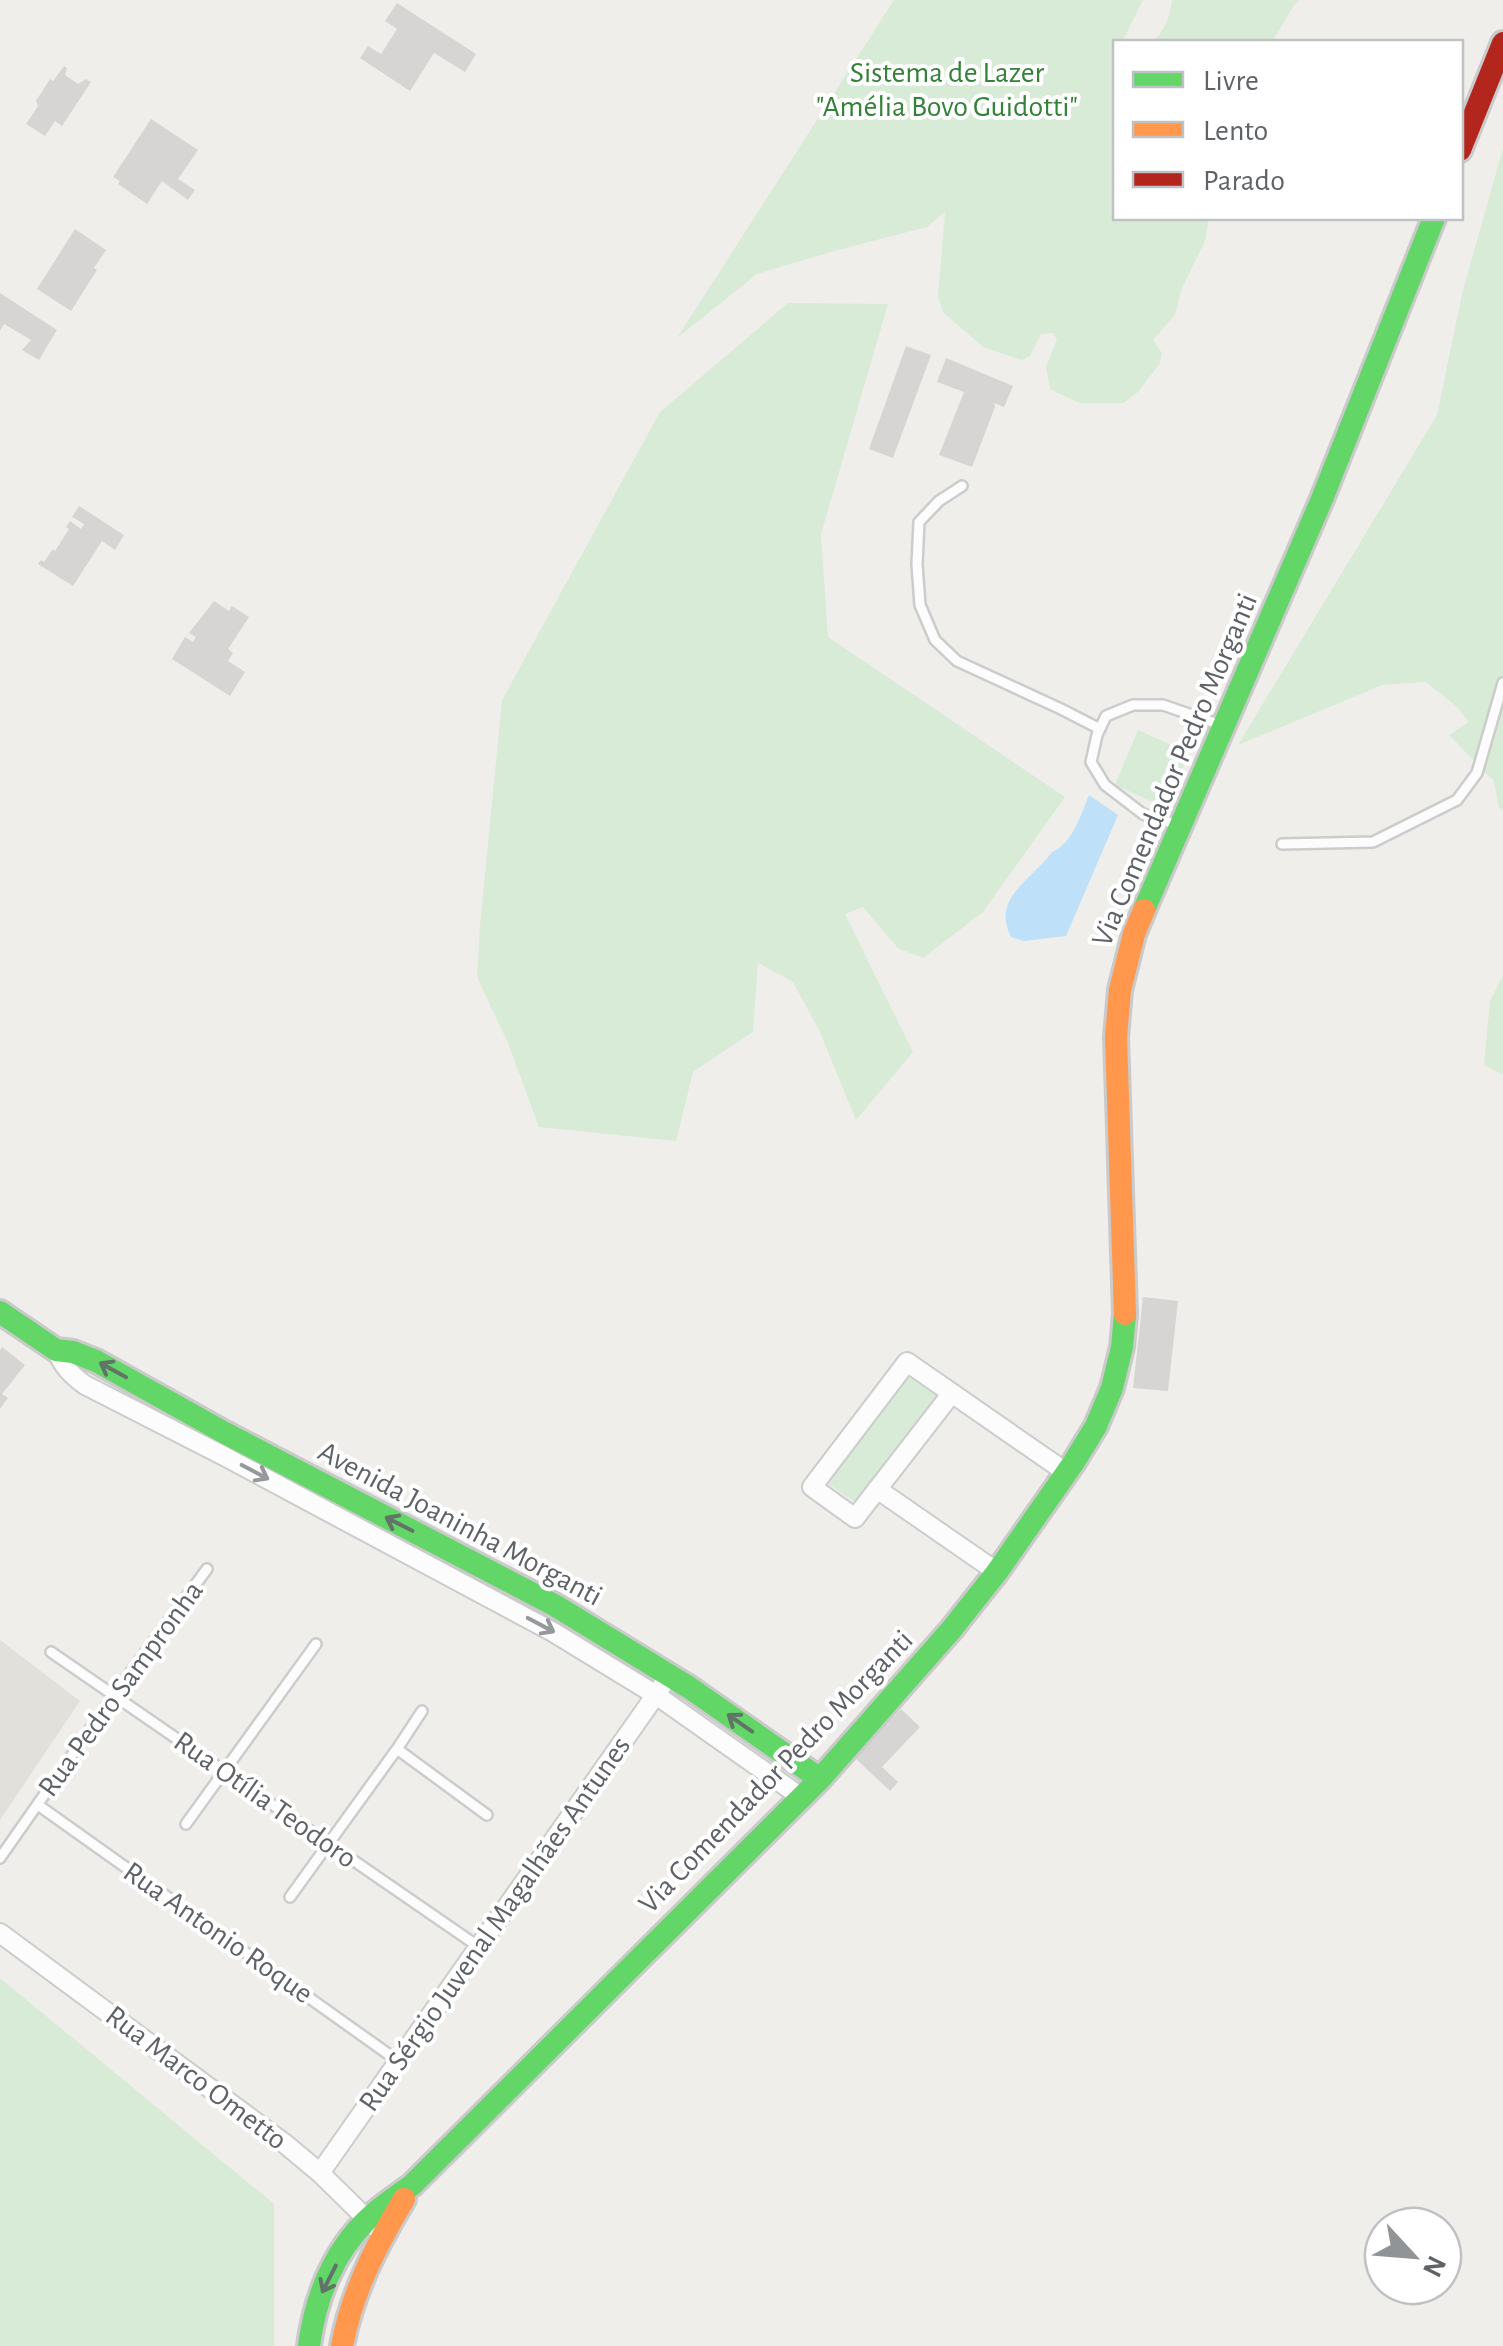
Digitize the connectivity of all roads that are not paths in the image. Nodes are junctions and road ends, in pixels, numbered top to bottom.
1 (1503, 43) edge
2 (1463, 143) edge
3 (1433, 220) edge
4 (962, 486) dead end
5 (1503, 683) edge
6 (1224, 726) junction
7 (1100, 729) junction
8 (1181, 826) junction
9 (1282, 844) dead end
10 (0, 1312) edge
11 (952, 1393) junction
12 (220, 1442) junction
13 (1067, 1473) junction
14 (877, 1489) junction
15 (207, 1569) dead end
16 (997, 1572) junction
17 (316, 1644) dead end
18 (51, 1652) dead end
19 (669, 1675) junction
20 (656, 1695) junction
21 (114, 1696) junction
22 (422, 1711) dead end
23 (398, 1749) junction
24 (224, 1772) junction
25 (820, 1779) junction
26 (801, 1797) junction
27 (38, 1805) junction
28 (487, 1816) dead end
29 (186, 1824) dead end
30 (329, 1844) junction
31 (0, 1858) edge
32 (290, 1897) dead end
33 (0, 1933) edge
34 (478, 1947) junction
35 (398, 2060) junction
36 (320, 2172) junction
37 (374, 2227) junction
38 (309, 2346) edge
39 (342, 2346) edge

1 - 2 street
3 - 6 street, Via Comendador Pedro Morganti
4 - 7 lane
5 - 9 lane
6 - 7 lane
6 - 8 street, Via Comendador Pedro Morganti
7 - 8 lane
8 - 13 street, Via Comendador Pedro Morganti
10 - 12 street, Avenida Joaninha Morganti
11 - 13 street
11 - 14 street
11 - 14 street
19 -> 12 street, Avenida Joaninha Morganti
12 -> 20 street, Avenida Joaninha Morganti
13 - 16 street, Via Comendador Pedro Morganti
14 - 16 street
15 - 21 lane, Rua Pedro Sampronha
16 - 25 street, Via Comendador Pedro Morganti
17 - 24 lane
18 - 21 lane, Rua Otília Teodoro
19 - 20 street, Rua Sérgio Juvenal Magalhães Antunes
25 -> 19 street, Avenida Joaninha Morganti
20 - 26 street, Avenida Joaninha Morganti
20 - 34 street, Rua Sérgio Juvenal Magalhães Antunes
21 - 24 lane, Rua Otília Teodoro
21 - 27 lane, Rua Pedro Sampronha
22 - 23 lane
23 - 28 lane
23 - 30 lane
24 - 29 lane
24 - 30 lane, Rua Otília Teodoro
25 - 26 street, Via Comendador Pedro Morganti
26 - 37 street, Via Comendador Pedro Morganti
27 - 31 lane, Rua Pedro Sampronha
27 - 35 lane, Rua Antonio Roque
30 - 32 lane
30 - 34 lane, Rua Otília Teodoro
33 - 36 street, Rua Marco Ometto
34 - 35 street, Rua Sérgio Juvenal Magalhães Antunes
35 - 36 street, Rua Sérgio Juvenal Magalhães Antunes
36 - 37 street, Rua Marco Ometto
37 -> 38 street
37 - 39 street

